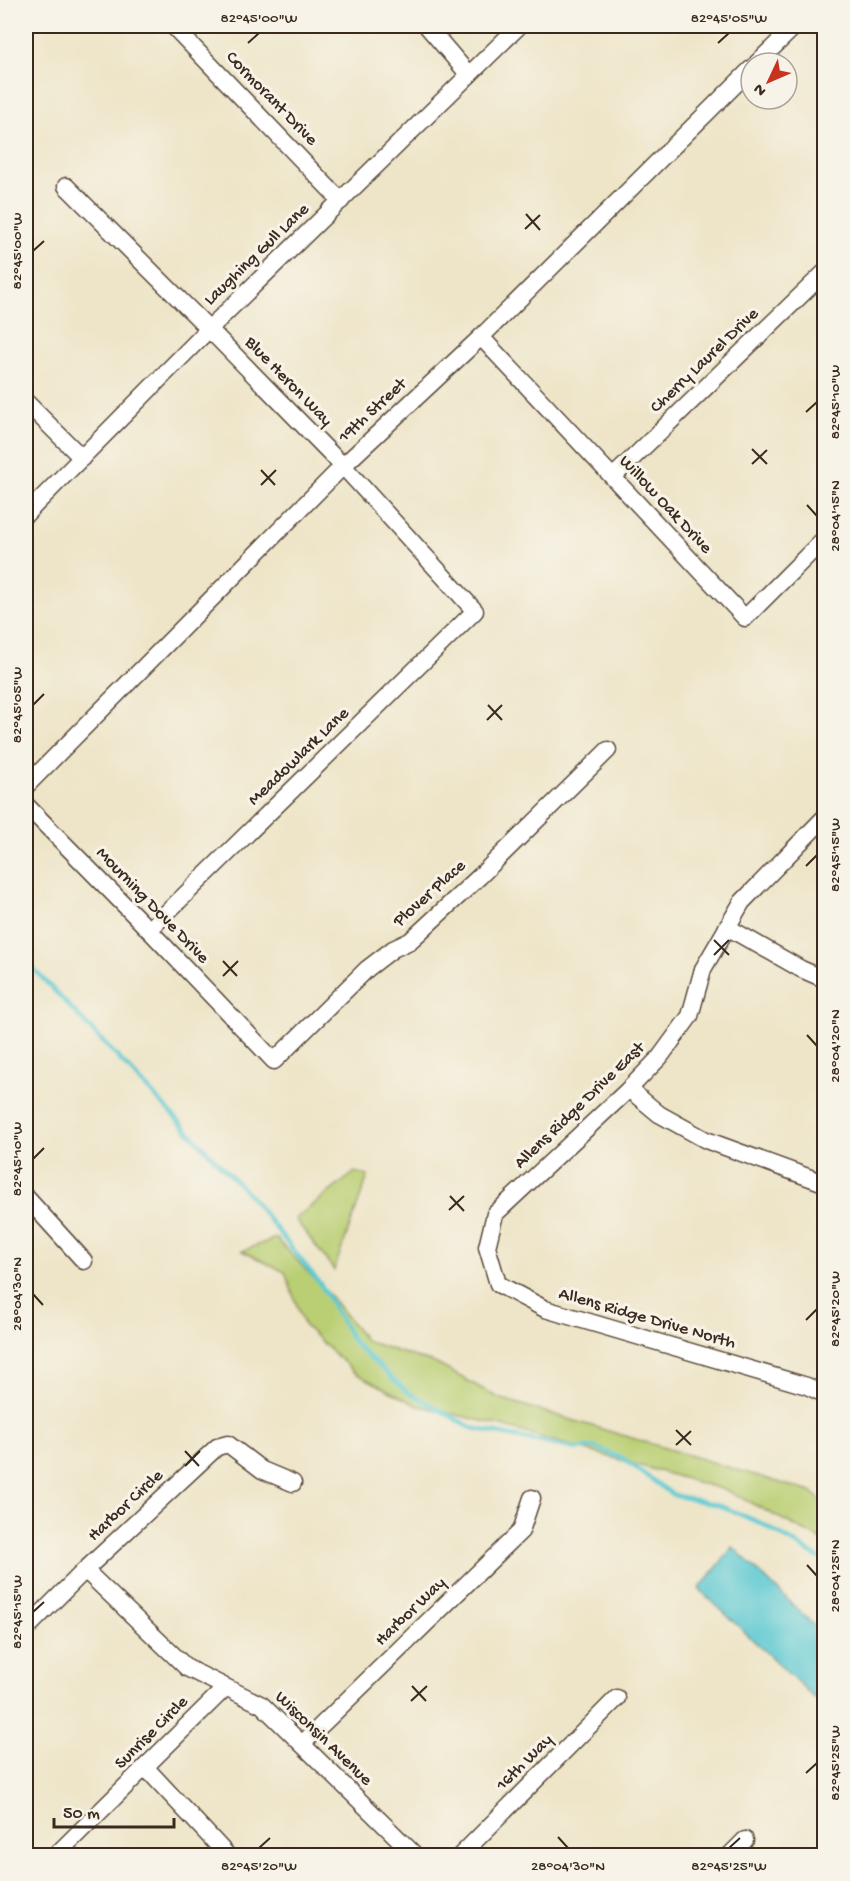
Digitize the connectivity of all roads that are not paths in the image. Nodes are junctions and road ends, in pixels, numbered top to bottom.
1 (173, 26) edge
2 (427, 26) edge
3 (519, 26) edge
4 (795, 26) edge
5 (769, 51) edge
6 (469, 75) junction
7 (739, 81) edge
8 (66, 186) dead end
9 (341, 201) junction
10 (825, 273) edge
11 (209, 329) junction
12 (481, 337) junction
13 (26, 402) edge
14 (82, 458) junction
15 (343, 466) junction
16 (613, 477) junction
17 (26, 514) edge
18 (825, 539) edge
19 (476, 611) joint
20 (608, 750) dead end
21 (26, 786) edge
22 (26, 805) edge
23 (825, 818) edge
24 (727, 927) junction
25 (149, 930) junction
26 (825, 979) edge
27 (274, 1061) joint
28 (630, 1089) junction
29 (825, 1183) edge
30 (26, 1197) edge
31 (487, 1247) joint
32 (84, 1261) dead end
33 (825, 1394) edge
34 (293, 1483) dead end
35 (532, 1498) dead end
36 (85, 1570) junction
37 (26, 1629) edge
38 (225, 1688) junction
39 (617, 1698) dead end
40 (302, 1744) junction
41 (145, 1767) junction
42 (745, 1840) dead end
43 (55, 1856) edge
44 (228, 1856) edge
45 (416, 1856) edge
46 (460, 1856) edge
47 (729, 1856) edge

1 - 9 street, Cormorant Drive
2 - 6 street
3 - 6 street, Laughing Gull Lane
4 - 5 street
6 - 9 street, Laughing Gull Lane
7 - 12 street, 19th Street
8 - 11 street, Blue Heron Way
9 - 11 street, Laughing Gull Lane
10 - 16 street, Cherry Laurel Drive
11 - 14 street, Laughing Gull Lane
11 - 15 street, Blue Heron Way
12 - 15 street, 19th Street
12 - 16 street, Willow Oak Drive
13 - 14 street
14 - 17 street, Laughing Gull Lane
15 - 19 street, Blue Heron Way
15 - 21 street, 19th Street
16 - 18 street, Willow Oak Drive
19 - 25 street, Meadowlark Lane
20 - 27 street, Plover Place
22 - 25 street, Mourning Dove Drive
23 - 24 street, Allens Ridge Drive East
24 - 26 street
24 - 28 street, Allens Ridge Drive East
25 - 27 street, Mourning Dove Drive
28 - 29 street
28 - 31 street, Allens Ridge Drive East
30 - 32 street
31 - 33 street, Allens Ridge Drive North
34 - 36 street, Harbor Circle
35 - 40 street, Harbor Way
36 - 37 street, Harbor Circle
36 - 38 street, Wisconsin Avenue
38 - 40 street, Wisconsin Avenue
38 - 41 street, Sunrise Circle
39 - 46 street, 16th Way
40 - 45 street, Wisconsin Avenue
41 - 43 street, Sunrise Circle
41 - 44 street
42 - 47 street

